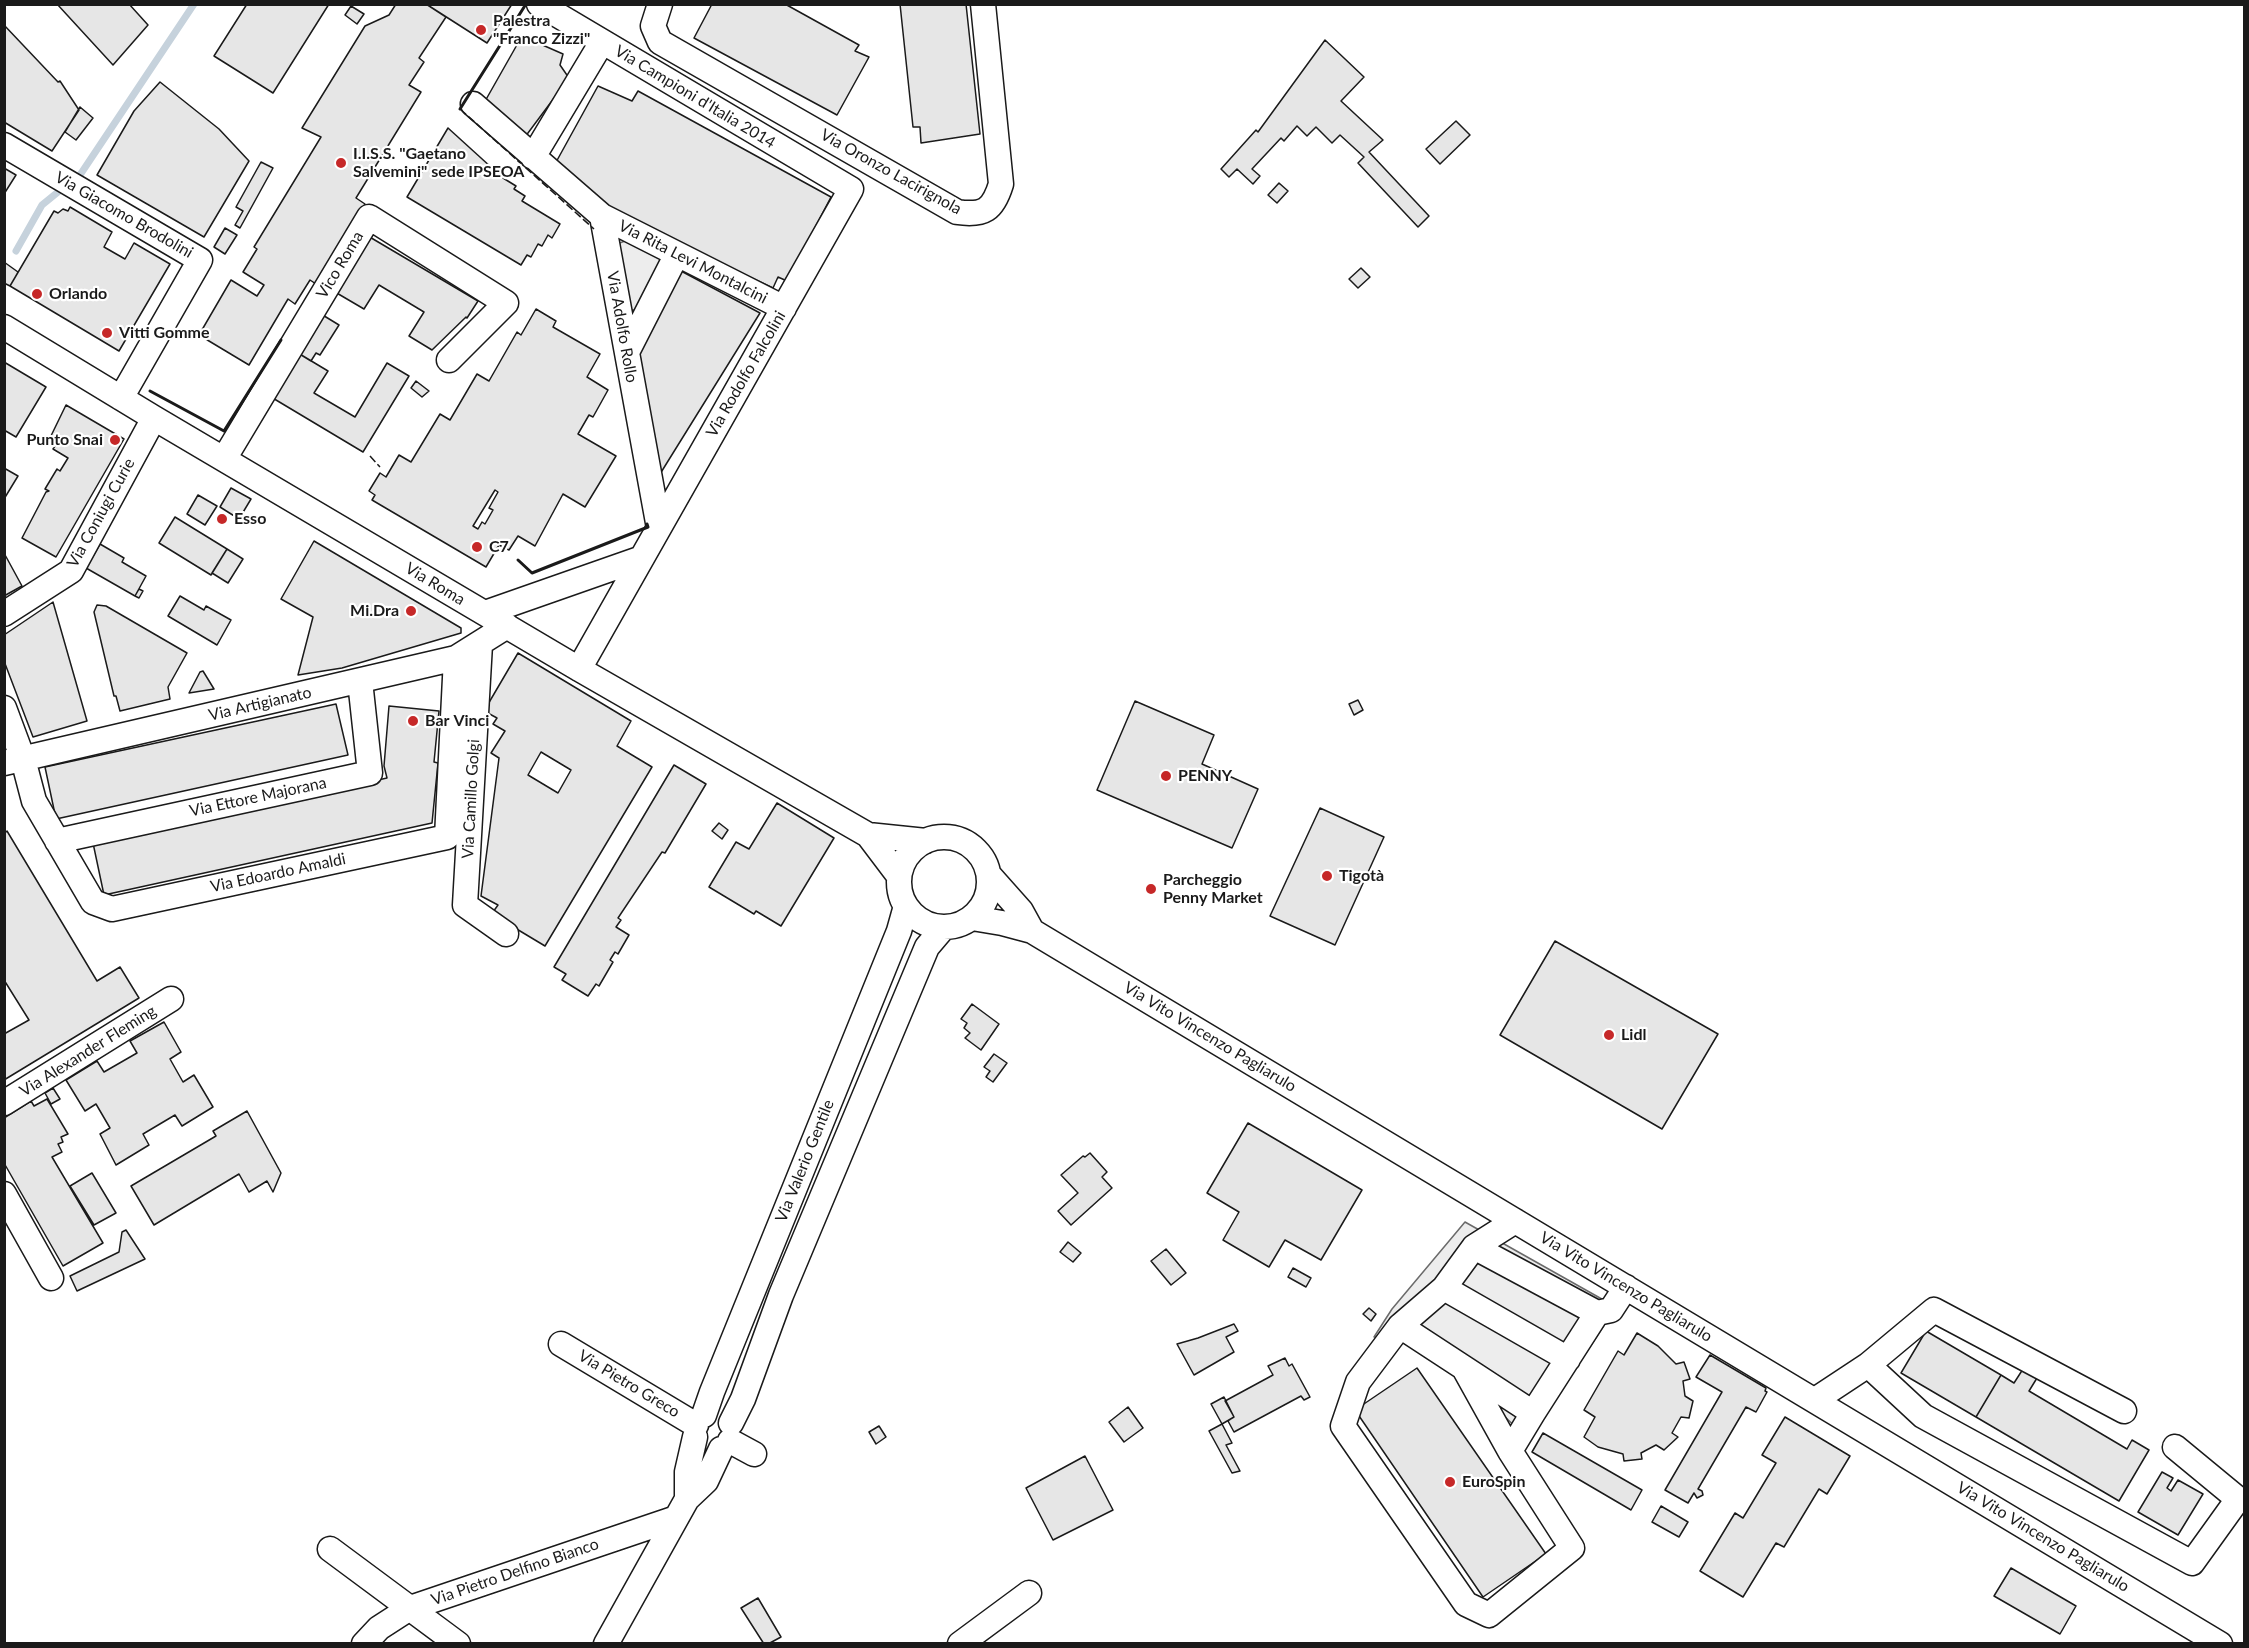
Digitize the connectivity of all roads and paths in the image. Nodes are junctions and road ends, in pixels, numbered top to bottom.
1 (538, 4) edge
2 (983, 4) edge
3 (657, 15) edge
4 (602, 42) junction
5 (473, 104) dead end
6 (4, 145) edge
7 (533, 157) junction
8 (851, 189) joint
9 (602, 216) junction
10 (676, 254) junction
11 (784, 308) junction
12 (4, 327) edge
13 (627, 352) junction
14 (449, 360) dead end
15 (121, 398) junction
16 (154, 418) junction
17 (224, 459) junction
18 (659, 528) junction
19 (642, 558) junction
20 (485, 613) junction
21 (4, 614) edge
22 (507, 626) junction
23 (480, 644) junction
24 (456, 658) junction
25 (579, 669) junction
26 (360, 681) junction
27 (4, 708) edge
28 (14, 761) edge
29 (868, 835) junction
30 (57, 841) junction
31 (926, 841) junction
32 (989, 875) junction
33 (899, 876) junction
34 (906, 906) junction
35 (972, 918) junction
36 (944, 927) junction
37 (1032, 931) junction
38 (506, 934) dead end
39 (171, 999) dead end
40 (4, 1103) edge
41 (4, 1194) edge
42 (1515, 1221) junction
43 (1474, 1246) junction
44 (51, 1278) dead end
45 (1626, 1287) junction
46 (1444, 1288) junction
47 (1597, 1313) junction
48 (1400, 1326) junction
49 (561, 1344) dead end
50 (1568, 1359) junction
51 (1868, 1365) junction
52 (1464, 1368) junction
53 (1815, 1400) junction
54 (2124, 1411) dead end
55 (1533, 1413) junction
56 (698, 1426) junction
57 (727, 1438) junction
58 (2175, 1447) dead end
59 (1510, 1451) junction
60 (754, 1454) dead end
61 (681, 1508) junction
62 (330, 1549) dead end
63 (1029, 1593) dead end
64 (410, 1608) junction
65 (364, 1644) edge
66 (458, 1644) edge
67 (606, 1644) edge
68 (960, 1644) edge
69 (2220, 1644) edge

1 - 4 street, Via Campioni d'Italia 2014
2 - 3 street, Via Oronzo Lacirignola
4 - 7 street
4 - 8 street, Via Campioni d'Italia 2014
5 - 7 street
6 - 15 street, Via Giacomo Brodolini
7 - 9 street
8 - 11 street, Via Rodolfo Falcolini
9 - 10 street, Via Rita Levi Montalcini
9 - 13 street, Via Adolfo Rollo
10 - 11 street, Via Rita Levi Montalcini
10 - 13 street
11 - 18 street, Via Rodolfo Falcolini
12 - 15 street, Via Roma
13 - 18 street, Via Adolfo Rollo
14 - 17 street, Vico Roma
15 - 16 street, Via Roma
16 - 17 street, Via Roma
16 - 21 street, Via Coniugi Curie
17 - 20 street, Via Roma
18 - 19 street, Via Rodolfo Falcolini
19 - 20 street
19 - 25 street, Via Rodolfo Falcolini
20 - 22 street, Via Roma
22 - 23 street, Via Artigianato
22 - 25 street, Via Roma
23 - 24 street, Via Artigianato
23 - 38 street, Via Camillo Golgi
24 - 26 street, Via Artigianato
24 - 30 street, Via Edoardo Amaldi
25 - 29 street, Via Roma
26 - 28 street, Via Artigianato
26 - 30 street, Via Ettore Majorana
27 - 28 street, Via Edoardo Amaldi
28 - 30 street, Via Edoardo Amaldi
29 - 31 street, Via Roma
29 - 33 street, Via Roma
31 - 32 street
31 - 33 street
32 - 35 street
32 - 37 street, Via Vito Vincenzo Pagliarulo
33 - 34 street
34 - 36 street
34 - 56 street, Via Valerio Gentile
35 - 36 street
35 - 37 street, Via Vito Vincenzo Pagliarulo
36 - 57 street, Via Valerio Gentile
37 - 42 street, Via Vito Vincenzo Pagliarulo
39 - 40 street, Via Alexander Fleming
41 - 44 street
42 - 43 street
42 - 45 street, Via Vito Vincenzo Pagliarulo
43 - 46 street
43 - 47 street
45 - 47 street
45 - 53 street, Via Vito Vincenzo Pagliarulo
46 - 48 street
46 - 50 street
47 - 50 street
48 - 52 street
48 - 59 street
49 - 56 street, Via Pietro Greco
50 - 55 street
51 - 53 street
51 - 54 street
51 - 58 street
52 - 55 street
52 - 59 street
53 - 69 street, Via Vito Vincenzo Pagliarulo
55 - 59 street
56 - 57 street
56 - 57 street
56 - 61 street, Via Valerio Gentile
57 - 60 street
57 - 61 street, Via Valerio Gentile
61 - 64 street, Via Pietro Delfino Bianco
61 - 67 street, Via Valerio Gentile
62 - 64 street
63 - 68 street
64 - 65 street, Via Pietro Delfino Bianco
64 - 66 street

